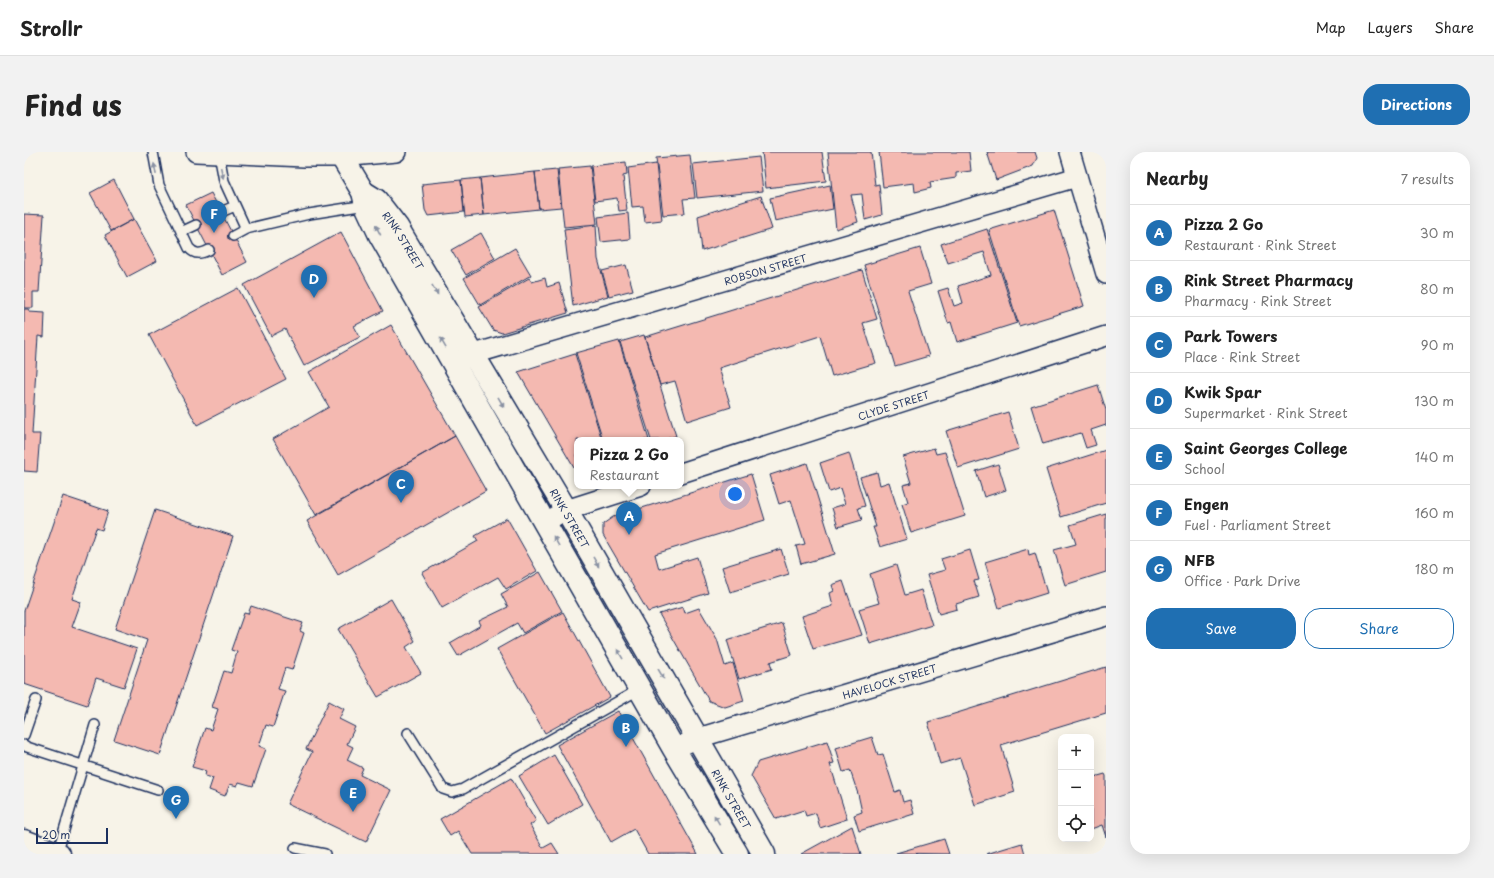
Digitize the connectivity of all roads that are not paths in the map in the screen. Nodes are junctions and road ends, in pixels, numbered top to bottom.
1 (153, 152) edge
2 (196, 152) edge
3 (396, 152) edge
4 (1070, 152) edge
5 (219, 154) junction
6 (340, 155) edge
7 (1077, 177) junction
8 (368, 199) junction
9 (235, 206) junction
10 (221, 212) dead end
11 (196, 225) dead end
12 (246, 229) junction
13 (181, 232) junction
14 (234, 236) dead end
15 (209, 250) dead end
16 (1106, 274) edge
17 (1106, 336) edge
18 (464, 359) junction
19 (684, 472) edge
20 (631, 489) edge
21 (566, 510) junction
22 (545, 522) junction
23 (1106, 616) edge
24 (640, 689) junction
25 (36, 700) dead end
26 (95, 725) dead end
27 (408, 733) dead end
28 (24, 735) edge
29 (698, 738) junction
30 (24, 745) edge
31 (674, 749) junction
32 (84, 766) junction
33 (158, 790) dead end
34 (24, 841) edge
35 (295, 848) dead end
36 (58, 854) edge
37 (325, 854) edge
38 (737, 854) edge
39 (764, 854) edge

13 -> 1 lane
2 - 5 street
3 - 6 street
4 - 7 street
5 - 6 street
5 -> 9 lane
6 - 8 street, RINK STREET
7 - 16 street
7 - 18 street, ROBSON STREET
8 - 12 lane
8 - 18 street, RINK STREET
9 - 10 lane
9 - 12 lane
11 - 13 lane
12 - 14 lane
13 - 15 lane
17 - 19 street, CLYDE STREET
18 -> 21 street, RINK STREET
18 - 22 street, RINK STREET
20 - 21 street
21 - 22 street
21 -> 29 street, RINK STREET
24 -> 22 street, RINK STREET
23 - 29 street, HAVELOCK STREET
24 - 27 lane
24 - 31 street, RINK STREET
25 - 28 lane
26 - 32 lane
29 - 31 street, HAVELOCK STREET
29 - 39 street, RINK STREET
30 - 32 lane
38 -> 31 street, RINK STREET
32 - 33 lane
32 - 36 lane
34 - 36 street
35 - 37 lane

